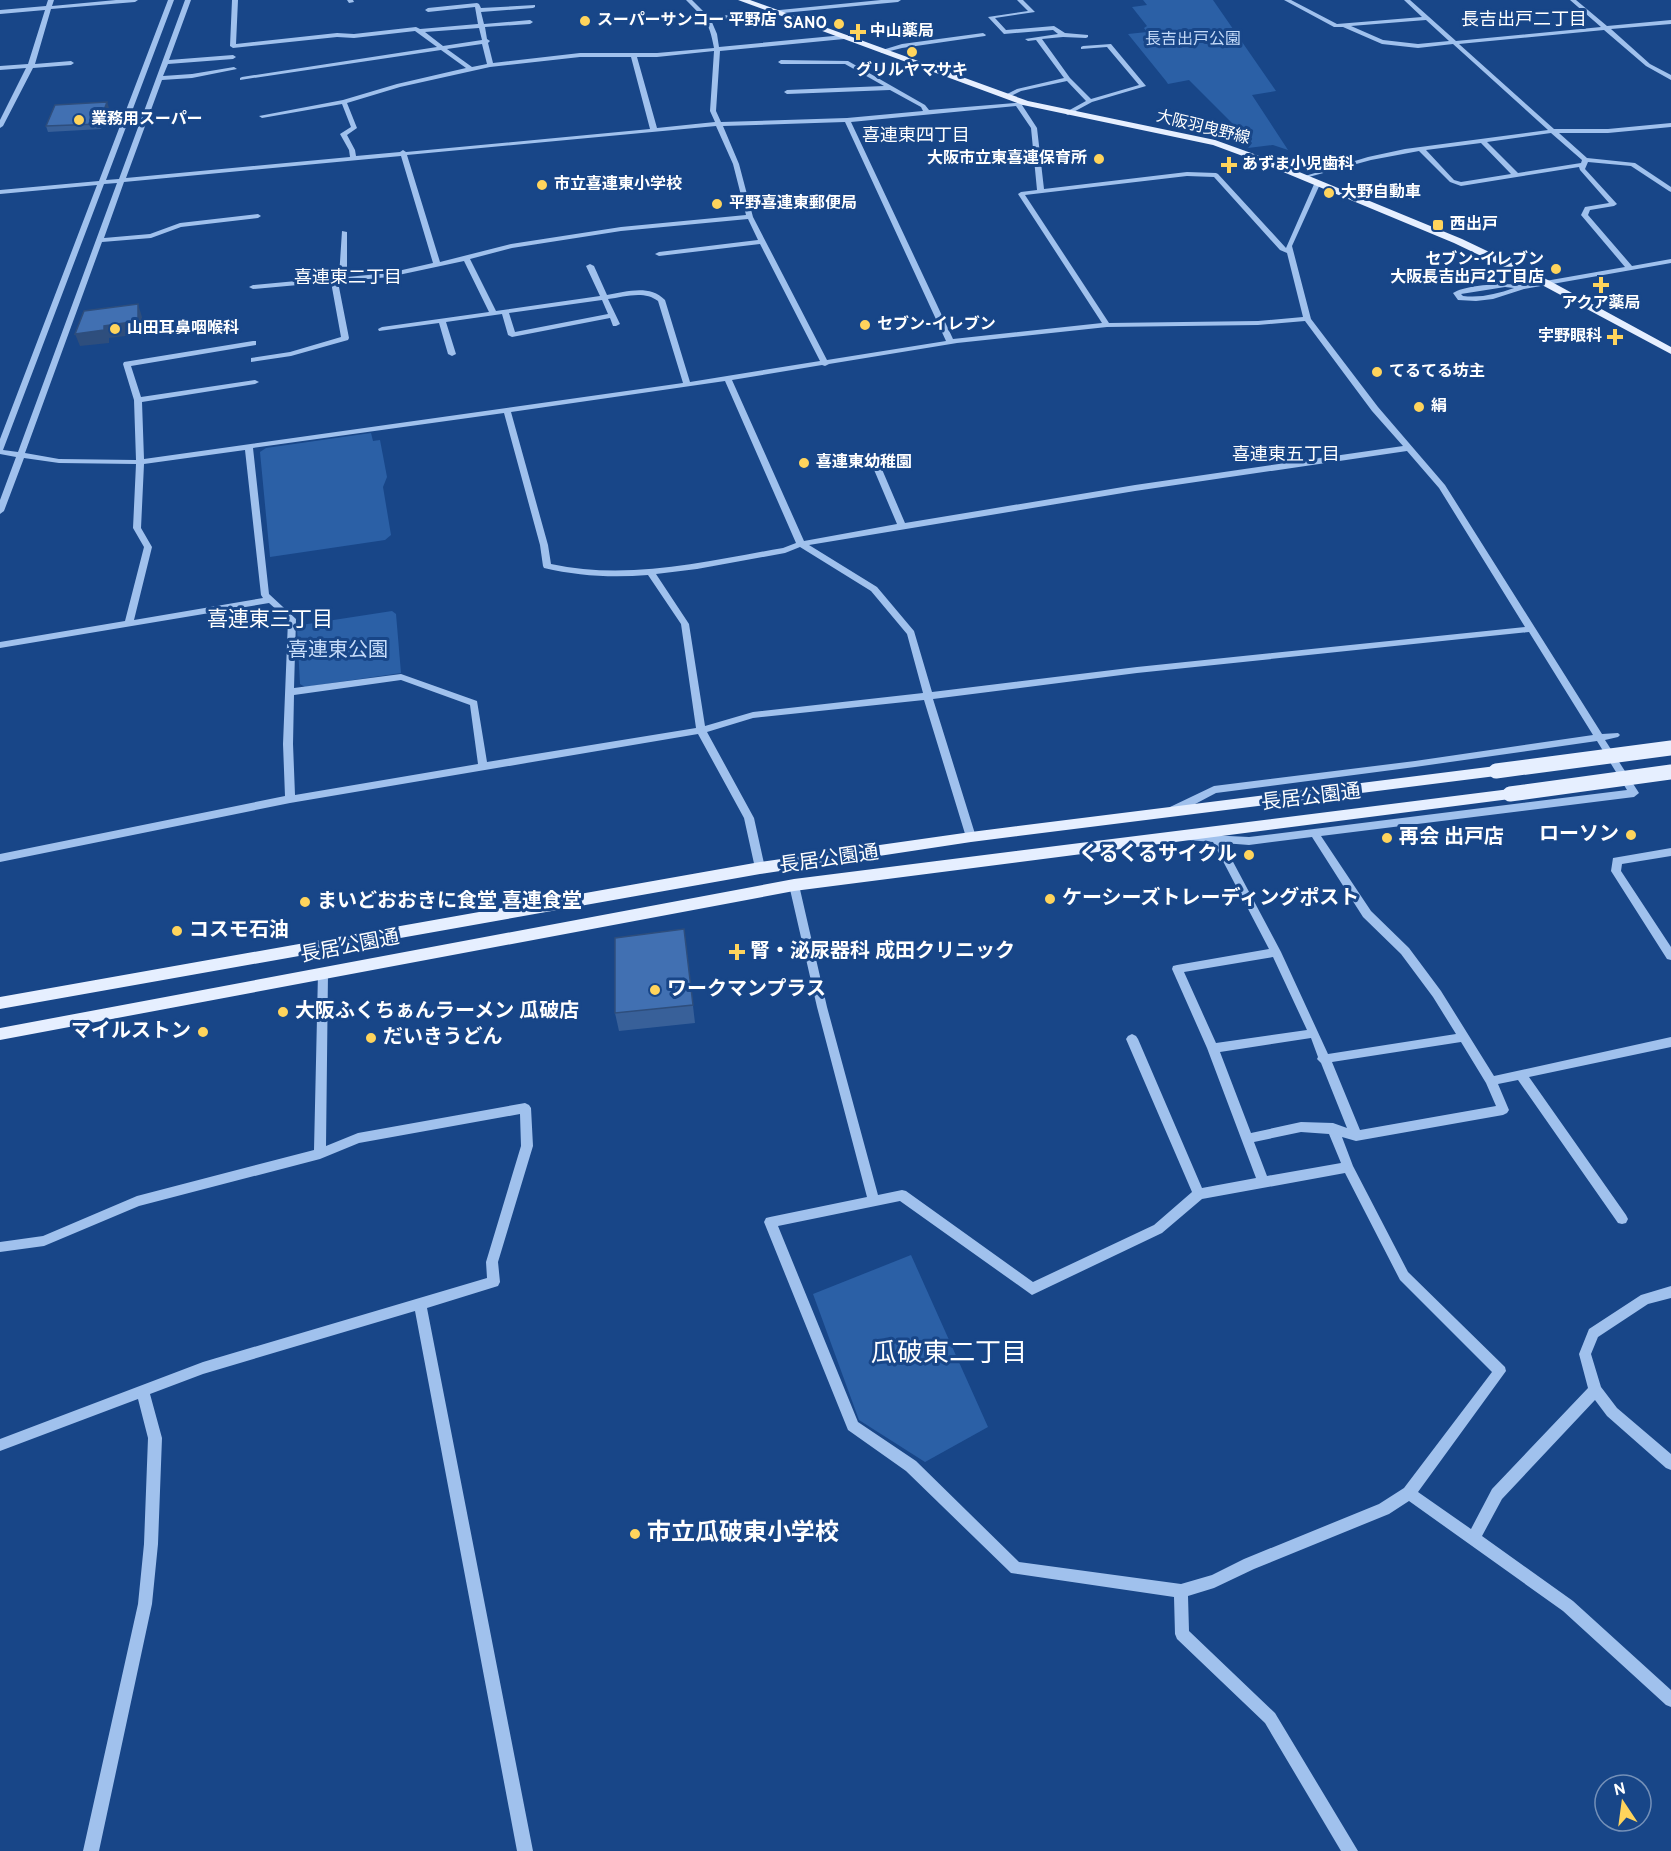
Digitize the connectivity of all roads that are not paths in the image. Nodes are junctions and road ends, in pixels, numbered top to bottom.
1 (51, 0) edge
2 (135, 0) edge
3 (235, 0) edge
4 (689, 0) edge
5 (742, 0) edge
6 (898, 0) edge
7 (1020, 0) edge
8 (1287, 0) edge
9 (1407, 0) edge
10 (1573, 0) edge
11 (169, 3) edge
12 (187, 4) edge
13 (532, 6) dead end
14 (49, 8) junction
15 (428, 10) dead end
16 (479, 10) junction
17 (0, 12) edge
18 (775, 12) junction
19 (1426, 18) junction
20 (708, 19) junction
21 (530, 22) dead end
22 (1671, 22) edge
23 (1343, 25) junction
24 (483, 26) junction
25 (1605, 29) junction
26 (419, 31) junction
27 (983, 35) dead end
28 (1063, 35) junction
29 (1086, 36) dead end
30 (844, 37) junction
31 (1038, 38) junction
32 (1028, 39) dead end
33 (487, 41) junction
34 (1457, 43) junction
35 (439, 47) junction
36 (1083, 48) dead end
37 (717, 50) junction
38 (882, 51) junction
39 (634, 55) junction
40 (233, 57) dead end
41 (165, 62) junction
42 (781, 62) dead end
43 (71, 63) dead end
44 (490, 65) junction
45 (30, 66) junction
46 (0, 68) edge
47 (234, 69) dead end
48 (472, 70) junction
49 (159, 78) junction
50 (1671, 78) edge
51 (242, 79) dead end
52 (1068, 79) junction
53 (892, 88) junction
54 (788, 92) dead end
55 (1007, 96) junction
56 (1090, 101) junction
57 (344, 102) junction
58 (1022, 104) junction
59 (927, 113) junction
60 (1068, 113) junction
61 (262, 116) dead end
62 (847, 120) junction
63 (719, 124) junction
64 (1671, 125) edge
65 (0, 126) edge
66 (654, 130) junction
67 (1553, 131) junction
68 (1483, 141) junction
69 (1421, 149) junction
70 (404, 152) junction
71 (353, 158) junction
72 (1584, 162) junction
73 (1516, 175) junction
74 (1307, 177) junction
75 (121, 181) junction
76 (1318, 182) junction
77 (102, 183) junction
78 (1671, 190) edge
79 (0, 192) edge
80 (1041, 192) junction
81 (258, 216) dead end
82 (750, 217) junction
83 (344, 232) dead end
84 (99, 240) junction
85 (763, 242) junction
86 (1291, 252) junction
87 (659, 254) dead end
88 (466, 258) junction
89 (1671, 261) edge
90 (437, 264) junction
91 (590, 266) dead end
92 (1630, 268) junction
93 (338, 280) junction
94 (1546, 283) junction
95 (1522, 286) junction
96 (253, 287) dead end
97 (603, 296) junction
98 (505, 312) junction
99 (494, 314) junction
100 (613, 315) junction
101 (1307, 319) junction
102 (442, 320) junction
103 (616, 324) dead end
104 (1107, 325) junction
105 (382, 329) dead end
106 (950, 342) junction
107 (254, 343) dead end
108 (1671, 351) edge
109 (452, 354) dead end
110 (254, 360) dead end
111 (825, 364) junction
112 (728, 379) junction
113 (255, 381) dead end
114 (687, 385) junction
115 (138, 400) junction
116 (507, 410) junction
117 (249, 446) junction
118 (1409, 448) junction
119 (0, 450) edge
120 (20, 455) junction
121 (140, 462) junction
122 (847, 466) dead end
123 (0, 511) edge
124 (902, 526) junction
125 (801, 544) junction
126 (650, 572) junction
127 (270, 600) junction
128 (129, 623) junction
129 (1532, 629) junction
130 (0, 645) edge
131 (290, 692) junction
132 (928, 696) junction
133 (700, 730) junction
134 (1615, 735) dead end
135 (1597, 737) junction
136 (1671, 748) edge
137 (483, 767) junction
138 (1671, 772) edge
139 (290, 799) junction
140 (1172, 812) junction
141 (1315, 834) junction
142 (1179, 836) junction
143 (971, 837) junction
144 (1216, 839) junction
145 (1671, 852) edge
146 (0, 858) edge
147 (760, 868) junction
148 (794, 885) junction
149 (1276, 952) junction
150 (1671, 956) edge
151 (322, 973) junction
152 (0, 1003) edge
153 (1314, 1033) junction
154 (0, 1034) edge
155 (1463, 1037) junction
156 (1132, 1039) dead end
157 (1671, 1042) edge
158 (1213, 1048) junction
159 (1323, 1059) junction
160 (1521, 1075) junction
161 (1491, 1082) junction
162 (1333, 1128) junction
163 (1356, 1136) junction
164 (1246, 1139) junction
165 (320, 1154) junction
166 (1348, 1167) junction
167 (1263, 1181) junction
168 (1199, 1194) junction
169 (873, 1199) junction
170 (1622, 1219) dead end
171 (0, 1247) edge
172 (1671, 1292) edge
173 (420, 1303) junction
174 (143, 1390) junction
175 (1595, 1390) junction
176 (0, 1445) edge
177 (1671, 1463) edge
178 (1409, 1493) junction
179 (1473, 1539) junction
180 (1181, 1591) junction
181 (1671, 1700) edge
182 (91, 1851) edge
183 (525, 1851) edge
184 (1350, 1851) edge

1 - 14 street
2 - 14 street
3 - 26 street
4 - 20 street
5 - 18 main road, 大阪羽曳野線
6 - 18 street
7 - 28 street
8 - 23 street
9 - 19 street
10 - 25 street
11 - 12 street
11 - 77 street
12 - 41 street
13 - 16 street
14 - 17 street
14 - 45 street
15 - 16 street
16 - 24 street
18 - 20 street
18 - 30 main road, 大阪羽曳野線
19 - 23 street
19 - 34 street
20 - 37 street
21 - 24 street
22 - 25 street
23 - 34 street
24 - 26 street
24 - 33 street
25 - 34 street
25 - 50 street
26 - 35 street
27 - 38 street
28 - 29 street
28 - 31 street
30 - 37 street
30 - 38 main road, 大阪羽曳野線
31 - 32 street
31 - 52 street
33 - 35 street
33 - 44 street
34 - 67 street
35 - 48 street
35 - 51 street
36 - 56 street
37 - 39 street
37 - 63 street
38 - 55 main road, 大阪羽曳野線
39 - 44 street
39 - 66 street
40 - 41 street
41 - 49 street
42 - 53 street
43 - 45 street
44 - 48 street
45 - 46 street
45 - 65 street
47 - 49 street
48 - 57 street
49 - 75 street
52 - 55 street
52 - 56 street
53 - 54 street
53 - 59 street
55 - 58 main road, 大阪羽曳野線
56 - 60 street
57 - 61 street
57 - 71 street
58 - 59 street
58 - 60 main road, 大阪羽曳野線
58 - 80 street
59 - 62 street
60 - 74 main road, 大阪羽曳野線
62 - 63 street
62 - 106 street
63 - 66 street
63 - 82 street
64 - 67 street
66 - 70 street
67 - 68 street
67 - 72 street
68 - 69 street
68 - 73 street
69 - 73 street
69 - 74 street
70 - 71 street
70 - 90 street
71 - 75 street
72 - 73 street
72 - 78 street
72 - 92 street
74 - 76 main road, 大阪羽曳野線
75 - 77 street
75 - 84 street
76 - 86 street
76 - 94 main road, 大阪羽曳野線
77 - 79 street
77 - 119 street
80 - 86 street
80 - 104 street
81 - 84 street
82 - 85 street
82 - 88 street
83 - 93 street
84 - 120 street
85 - 87 street
85 - 111 street
86 - 101 street
88 - 90 street
88 - 99 street
89 - 92 street
90 - 93 street
91 - 97 street
92 - 94 street
93 - 96 street
93 - 110 street
94 - 95 street
94 - 108 main road, 大阪羽曳野線
95 - 95 street
97 - 98 street
97 - 100 street
97 - 114 street
98 - 99 street
98 - 100 street
99 - 102 street
100 - 103 street
101 - 104 street
101 - 118 street
102 - 105 street
102 - 109 street
104 - 106 street
106 - 111 street
107 - 115 street
111 - 112 street
112 - 114 street
112 - 125 street
113 - 115 street
114 - 116 street
115 - 121 street
116 - 117 street
116 - 126 street
117 - 121 street
117 - 127 street
118 - 124 street
118 - 129 street
119 - 120 street
120 - 121 street
120 - 123 street
121 - 128 street
122 - 124 street
124 - 125 street
125 - 126 street
125 - 132 street
126 - 133 street
127 - 128 street
127 - 131 street
128 - 130 street
129 - 132 street
129 - 135 street
131 - 137 street
131 - 139 street
132 - 133 street
132 - 143 street
133 - 137 street
133 - 147 street
134 - 135 street
135 - 140 street
135 - 141 street
136 - 140 main road, 長居公園通, bridge
137 - 139 street
138 - 142 main road, 長居公園通, bridge
139 - 146 street
140 - 143 main road, 長居公園通
141 - 144 street
141 - 155 street
142 - 144 street
142 - 148 main road, 長居公園通
143 - 147 main road, 長居公園通
144 - 149 street
145 - 150 street
147 - 152 main road, 長居公園通
148 - 151 main road, 長居公園通
148 - 169 street
149 - 153 street
149 - 158 street
151 - 154 main road, 長居公園通
151 - 165 street
153 - 158 street
153 - 159 street
155 - 159 street
155 - 161 street
156 - 168 street
157 - 160 street
158 - 164 street
159 - 163 street
160 - 161 street
160 - 170 street
161 - 163 street
162 - 163 street
162 - 164 street
162 - 166 street
164 - 167 street
165 - 171 street
165 - 173 street
166 - 167 street
166 - 178 street
167 - 168 street
168 - 169 street
169 - 180 street
172 - 175 street
173 - 174 street
173 - 183 street
174 - 176 street
174 - 182 street
175 - 177 street
175 - 179 street
178 - 179 street
178 - 180 street
179 - 181 street
180 - 184 street

